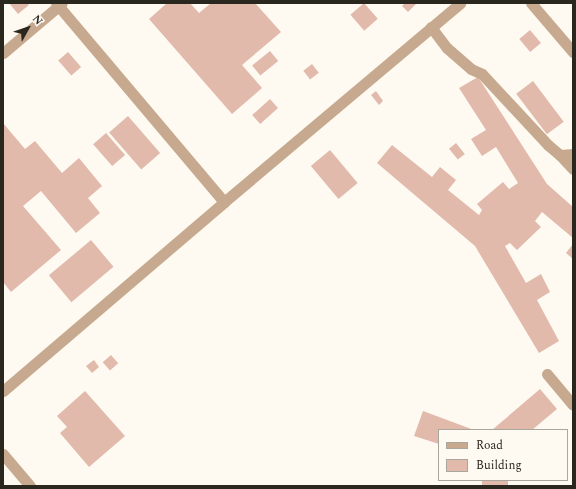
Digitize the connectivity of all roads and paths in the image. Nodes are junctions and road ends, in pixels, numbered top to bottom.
1 (460, 3) edge
2 (531, 3) edge
3 (59, 4) edge
4 (431, 27) junction
5 (573, 52) edge
6 (3, 53) edge
7 (573, 154) edge
8 (560, 155) junction
9 (573, 169) edge
10 (224, 202) junction
11 (547, 374) dead end
12 (3, 391) edge
13 (573, 405) edge
14 (3, 454) edge
15 (30, 486) edge

1 - 4 lane
2 - 5 lane
3 - 6 lane
3 - 10 lane
4 - 8 lane
4 - 10 lane
7 - 8 lane
8 - 9 lane
10 - 12 lane
11 - 13 lane
14 - 15 lane

